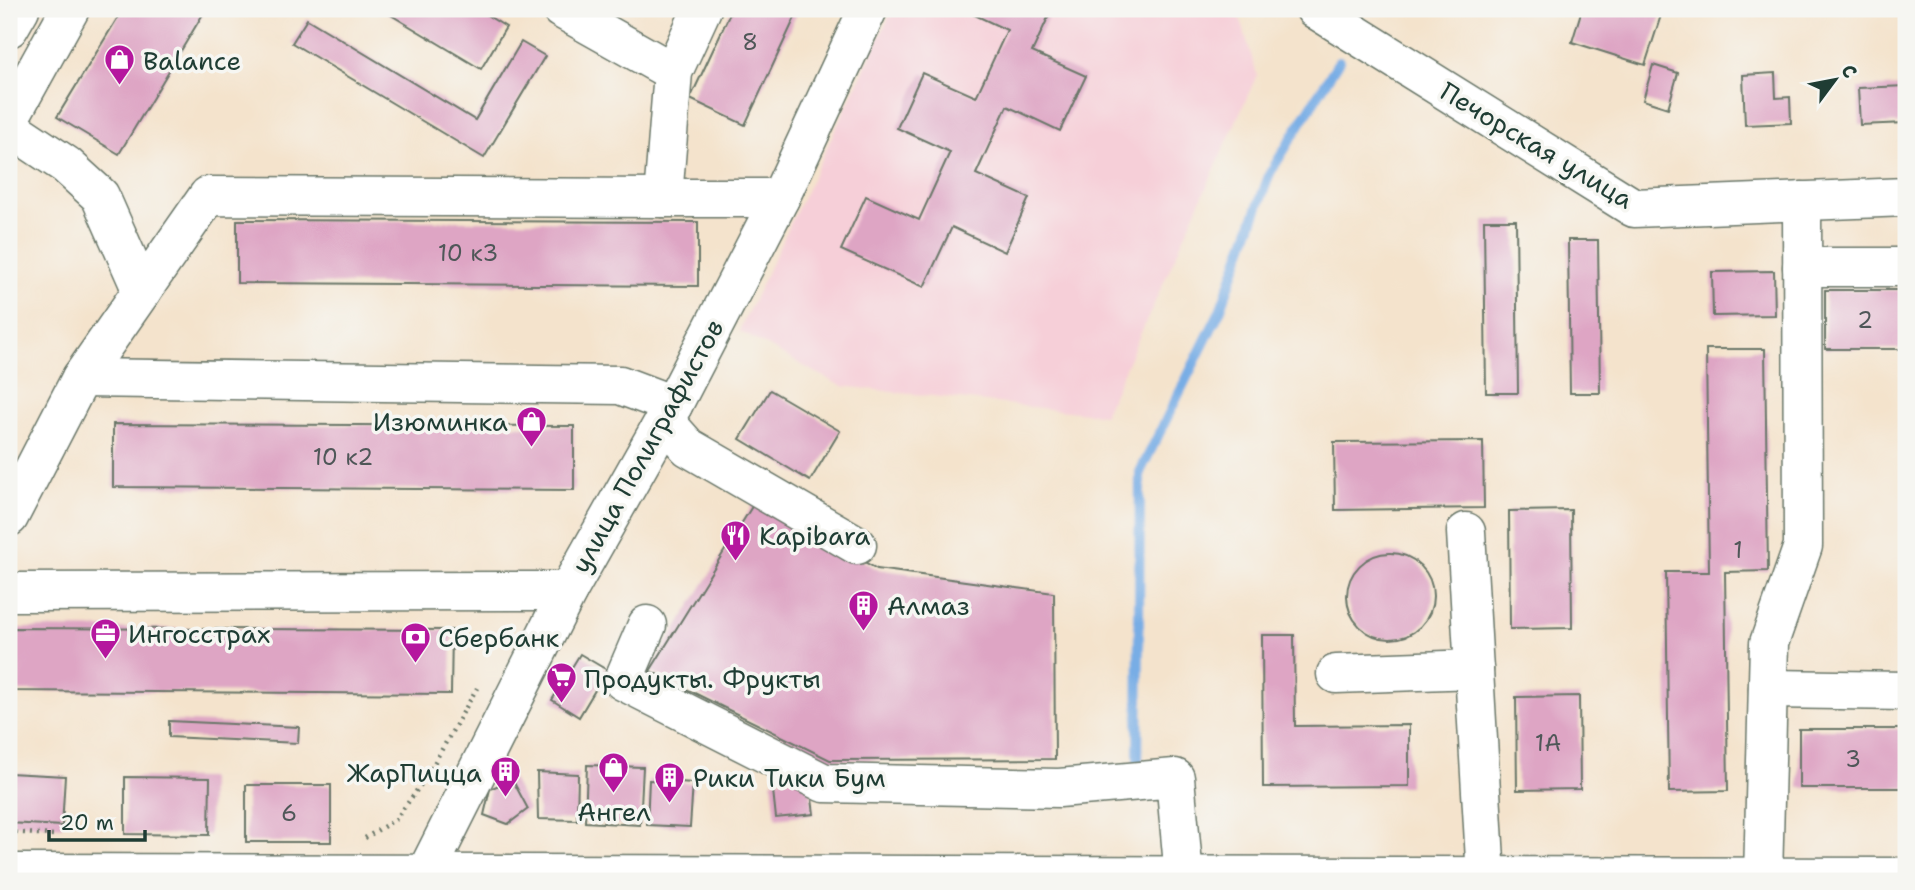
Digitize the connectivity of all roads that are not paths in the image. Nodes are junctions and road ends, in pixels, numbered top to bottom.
1 (20, 9) edge
2 (70, 9) edge
3 (561, 9) edge
4 (702, 9) edge
5 (868, 9) edge
6 (1315, 9) edge
7 (9, 28) edge
8 (673, 72) junction
9 (9, 119) edge
10 (9, 127) edge
11 (1906, 197) edge
12 (663, 198) junction
13 (780, 198) junction
14 (1802, 201) junction
15 (1802, 267) junction
16 (1906, 267) edge
17 (142, 291) junction
18 (81, 378) junction
19 (669, 413) junction
20 (17, 480) edge
21 (9, 517) edge
22 (1466, 532) dead end
23 (857, 545) dead end
24 (568, 591) junction
25 (9, 592) edge
26 (647, 625) dead end
27 (1474, 669) junction
28 (1336, 674) dead end
29 (1768, 689) junction
30 (1906, 691) edge
31 (9, 873) edge
32 (1184, 877) junction
33 (1906, 877) edge
34 (424, 878) edge
35 (1486, 878) junction
36 (1763, 878) junction
37 (1567, 880) edge

1 - 7 street
2 - 9 street
3 - 8 street
4 - 8 street
5 - 13 street, улица Полиграфистов
6 - 14 street, Печорская улица
8 - 12 street
10 - 17 street
11 - 14 street, Печорская улица
12 - 13 street
12 - 17 street
13 - 19 street, улица Полиграфистов
14 - 15 street
15 - 16 street
15 - 29 street
17 - 18 street
18 - 19 street
18 - 20 street
19 - 23 street
19 - 24 street, улица Полиграфистов
20 - 21 street
22 - 27 street
24 - 25 street
24 - 34 street, улица Полиграфистов
26 - 32 street
27 - 28 street
27 - 35 street
29 - 30 street
29 - 36 street
31 - 34 street
32 - 34 street
32 - 35 street
33 - 36 street
35 - 37 street
36 - 37 street

